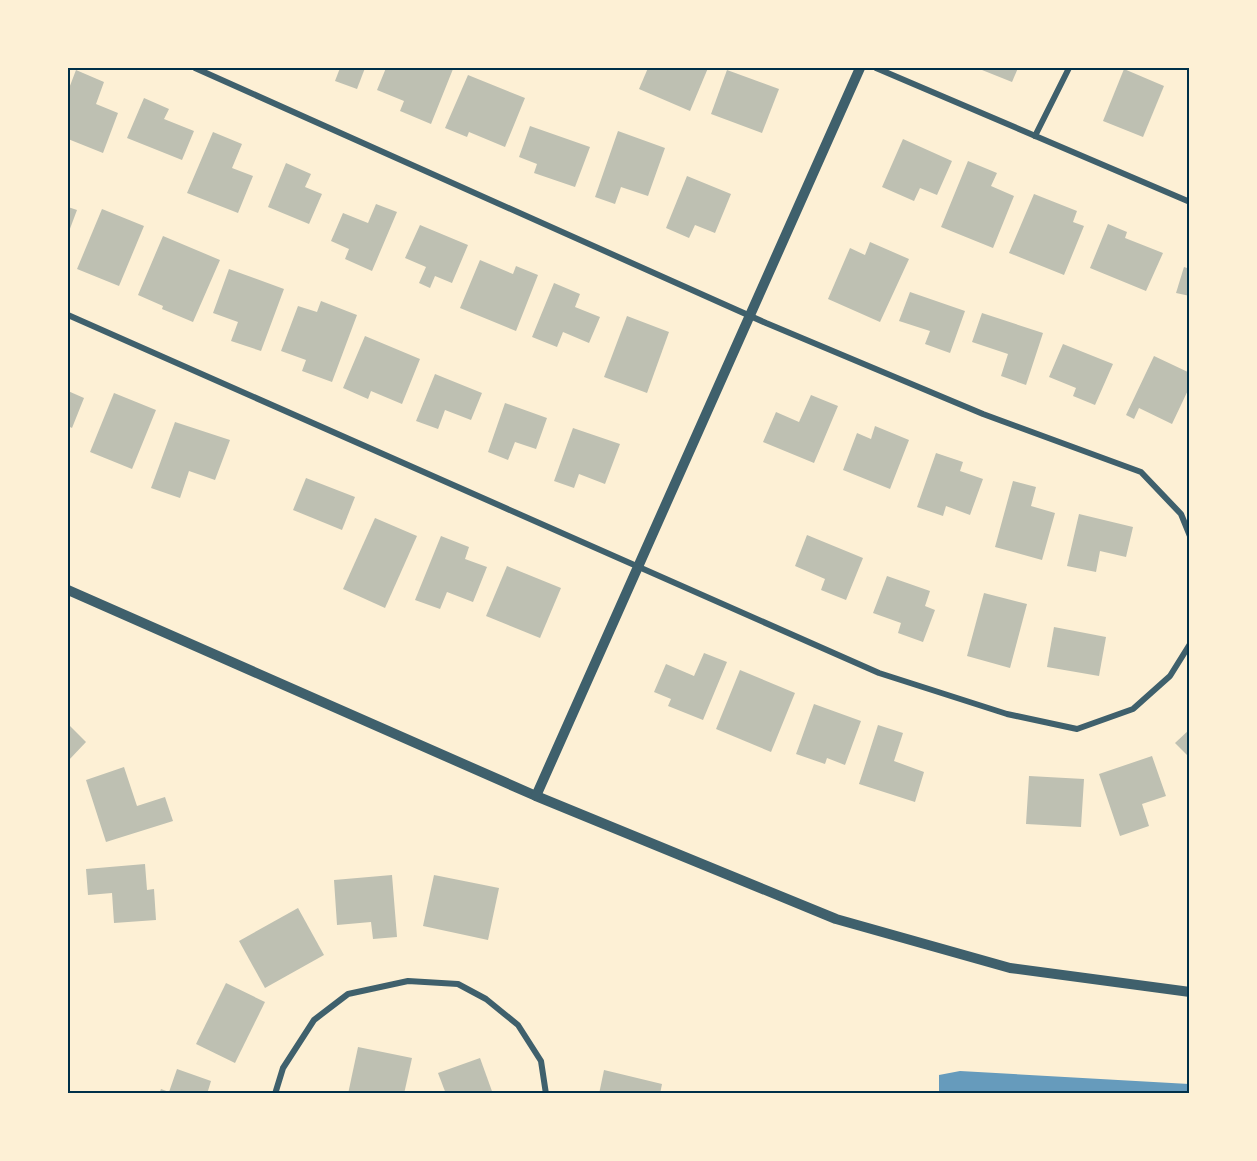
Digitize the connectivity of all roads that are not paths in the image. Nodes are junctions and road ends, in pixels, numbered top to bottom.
1 (195, 68) edge
2 (860, 68) edge
3 (876, 68) edge
4 (1069, 68) edge
5 (1035, 136) junction
6 (1190, 202) edge
7 (68, 315) edge
8 (751, 316) junction
9 (1190, 536) edge
10 (637, 567) junction
11 (68, 590) edge
12 (1190, 644) edge
13 (537, 796) junction
14 (1190, 992) edge
15 (275, 1094) edge
16 (546, 1094) edge

1 - 8 street
2 - 8 street
3 - 5 street
4 - 5 street
5 - 6 street
7 - 10 street
8 - 9 street
8 - 10 street
10 - 12 street
10 - 13 street
11 - 13 street
13 - 14 street
15 - 16 street

